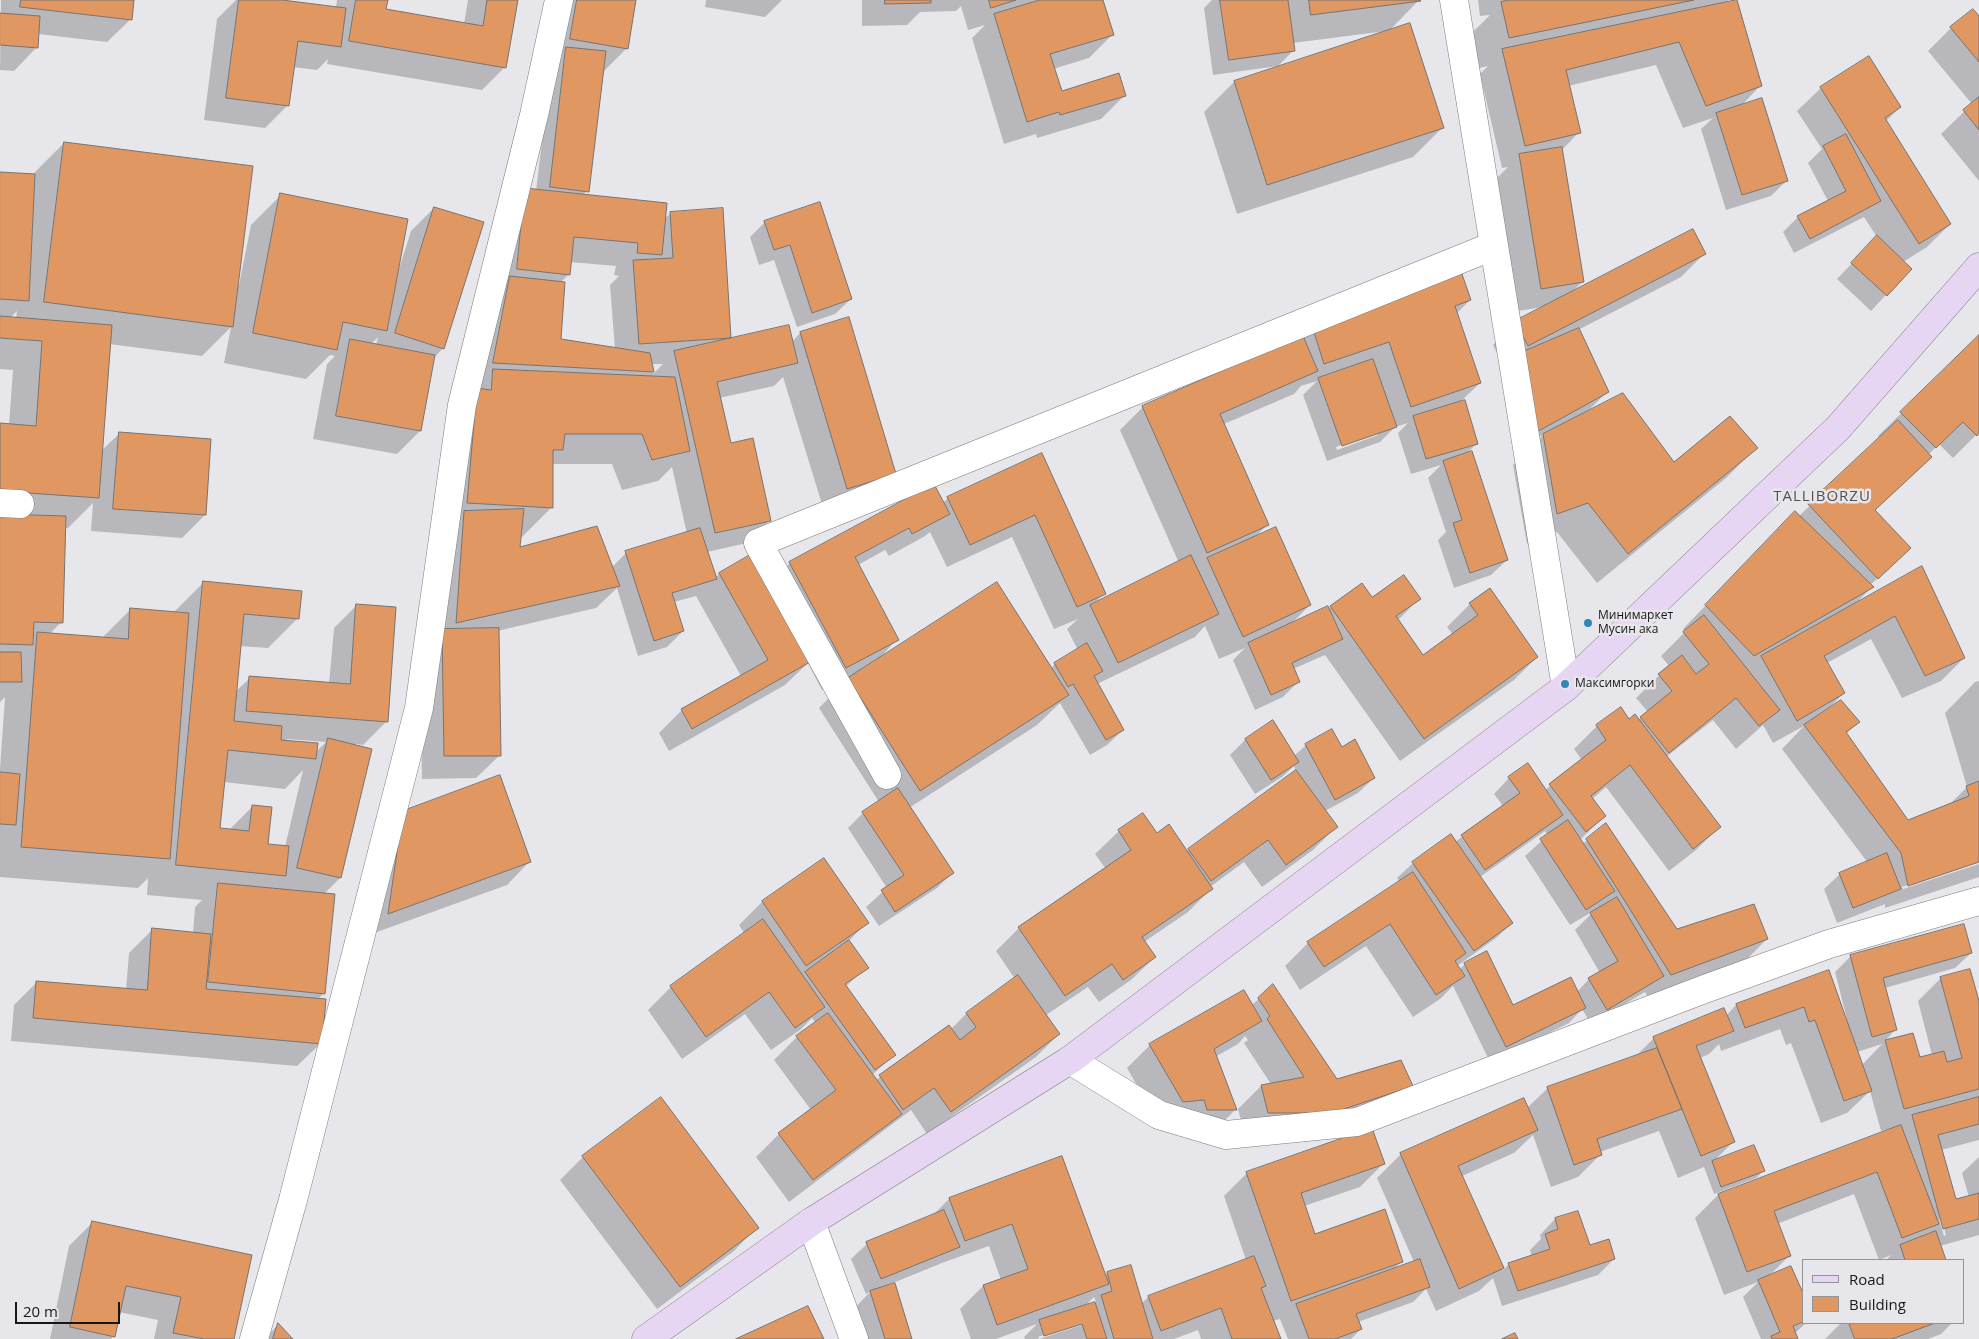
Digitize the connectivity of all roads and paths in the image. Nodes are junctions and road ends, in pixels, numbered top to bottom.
1 (559, 0) edge
2 (1454, 0) edge
3 (1493, 246) junction
4 (1979, 267) edge
5 (1566, 687) junction
6 (887, 775) dead end
7 (1979, 901) edge
8 (1070, 1060) junction
9 (811, 1222) junction
10 (254, 1339) edge
11 (646, 1339) edge
12 (854, 1339) edge

1 - 10 street
2 - 3 street
3 - 5 street
3 - 6 street
4 - 5 main road
5 - 8 main road
7 - 8 street
8 - 9 main road
9 - 11 main road
9 - 12 street

